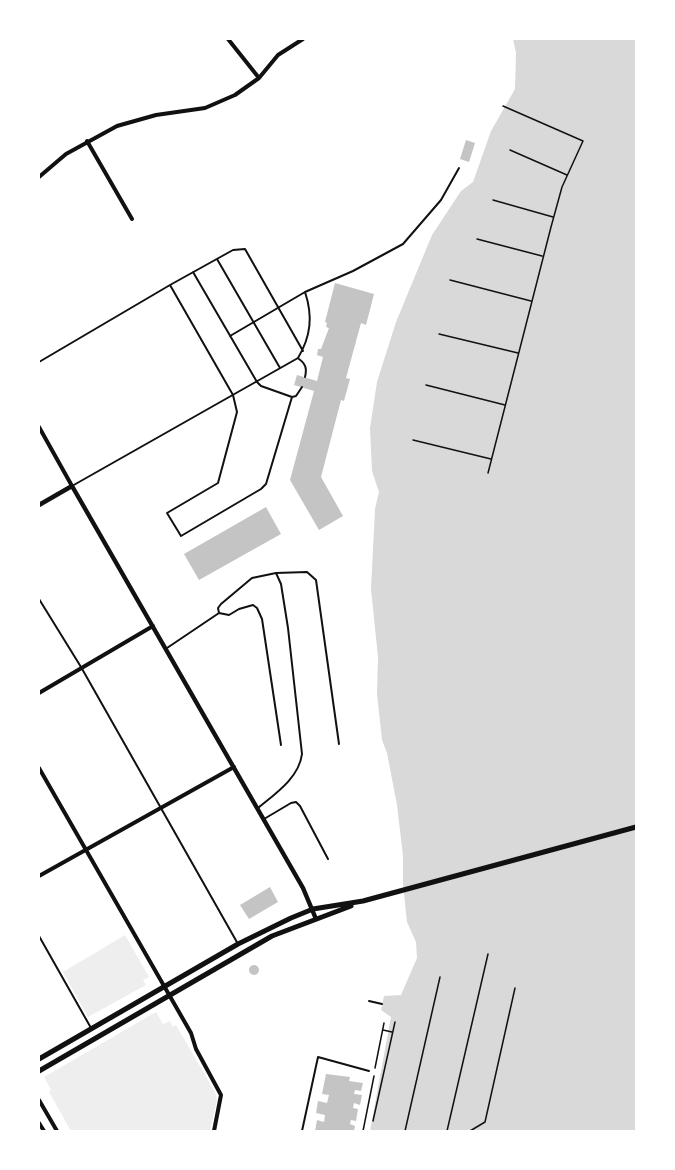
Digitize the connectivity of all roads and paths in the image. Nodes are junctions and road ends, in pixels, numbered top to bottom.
1 (228, 39) edge
2 (303, 39) edge
3 (259, 78) junction
4 (503, 106) dead end
5 (87, 141) junction
6 (510, 150) dead end
7 (459, 168) dead end
8 (568, 176) junction
9 (39, 177) edge
10 (493, 200) dead end
11 (554, 217) junction
12 (132, 219) dead end
13 (477, 239) dead end
14 (543, 257) junction
15 (217, 259) junction
16 (193, 272) junction
17 (450, 280) dead end
18 (170, 285) junction
19 (305, 292) junction
20 (532, 301) junction
21 (278, 308) junction
22 (254, 322) junction
23 (439, 334) dead end
24 (230, 336) junction
25 (303, 351) junction
26 (519, 353) junction
27 (298, 358) junction
28 (39, 362) edge
29 (280, 368) junction
30 (305, 377) dead end
31 (257, 382) junction
32 (426, 385) dead end
33 (302, 387) dead end
34 (233, 395) junction
35 (291, 396) junction
36 (506, 405) junction
37 (39, 427) edge
38 (413, 440) dead end
39 (492, 459) junction
40 (488, 473) dead end
41 (72, 486) junction
42 (39, 505) edge
43 (276, 573) junction
44 (39, 599) edge
45 (219, 613) junction
46 (153, 626) junction
47 (166, 649) junction
48 (81, 667) junction
49 (39, 693) edge
50 (339, 744) dead end
51 (281, 745) dead end
52 (234, 767) junction
53 (39, 768) edge
54 (161, 807) junction
55 (258, 808) junction
56 (264, 819) junction
57 (636, 827) edge
58 (86, 849) junction
59 (328, 859) dead end
60 (39, 876) edge
61 (363, 901) junction
62 (313, 909) junction
63 (316, 919) junction
64 (39, 936) edge
65 (238, 944) junction
66 (488, 954) dead end
67 (440, 977) dead end
68 (164, 987) junction
69 (515, 988) dead end
70 (169, 995) junction
71 (369, 1001) dead end
72 (382, 1004) dead end
73 (395, 1022) dead end
74 (384, 1023) dead end
75 (92, 1029) junction
76 (382, 1030) junction
77 (393, 1032) junction
78 (39, 1059) edge
79 (39, 1071) edge
80 (369, 1071) dead end
81 (39, 1100) edge
82 (373, 1121) dead end
83 (39, 1123) edge
84 (44, 1131) edge
85 (57, 1131) edge
86 (214, 1131) edge
87 (302, 1131) edge
88 (363, 1131) edge
89 (405, 1131) edge
90 (447, 1131) edge
91 (470, 1131) edge

1 - 3 street
2 - 3 street
3 - 5 street
4 - 8 path
5 - 9 street
5 - 12 street
6 - 8 path
7 - 19 lane
8 - 11 path
10 - 11 path
11 - 14 path
13 - 14 path
14 - 20 path
15 - 16 lane
15 - 21 lane
15 - 22 lane
16 - 18 lane
16 - 24 lane
17 - 20 path
18 - 28 lane
18 - 34 lane
19 - 21 lane
19 - 25 lane
20 - 26 path
21 - 22 lane
21 - 25 lane
22 - 24 lane
22 - 29 lane
23 - 26 path
24 - 31 lane
25 - 27 lane
26 - 36 path
27 - 29 lane
27 - 30 lane
29 - 31 lane
31 - 34 lane
31 - 35 lane
32 - 36 path
33 - 35 lane
34 - 35 lane
34 - 41 lane
36 - 39 path
37 - 41 street
38 - 39 path
39 - 40 path
41 - 42 street
41 - 46 street
43 - 45 lane
43 - 50 lane
43 - 55 lane
44 - 48 lane
45 - 47 lane
45 - 51 lane
46 - 47 street
46 - 48 street
47 - 52 street
48 - 49 street
48 - 54 lane
52 - 54 street
52 - 55 street
53 - 58 street
54 - 58 street
54 - 65 lane
55 - 56 street
56 - 59 lane
56 - 62 street
57 - 61 main road
58 - 60 street
58 - 68 street
61 - 62 main road
61 - 63 main road
62 - 63 street
62 - 65 main road
63 - 70 main road
64 - 75 lane
65 - 68 main road
66 - 90 path
67 - 89 path
68 - 70 street
68 - 75 main road
69 - 91 path
70 - 79 main road
70 - 86 street
71 - 72 lane
73 - 77 path
74 - 76 path
75 - 78 main road
76 - 77 path
76 - 88 path
77 - 82 path
80 - 87 lane
81 - 85 street
83 - 84 street

